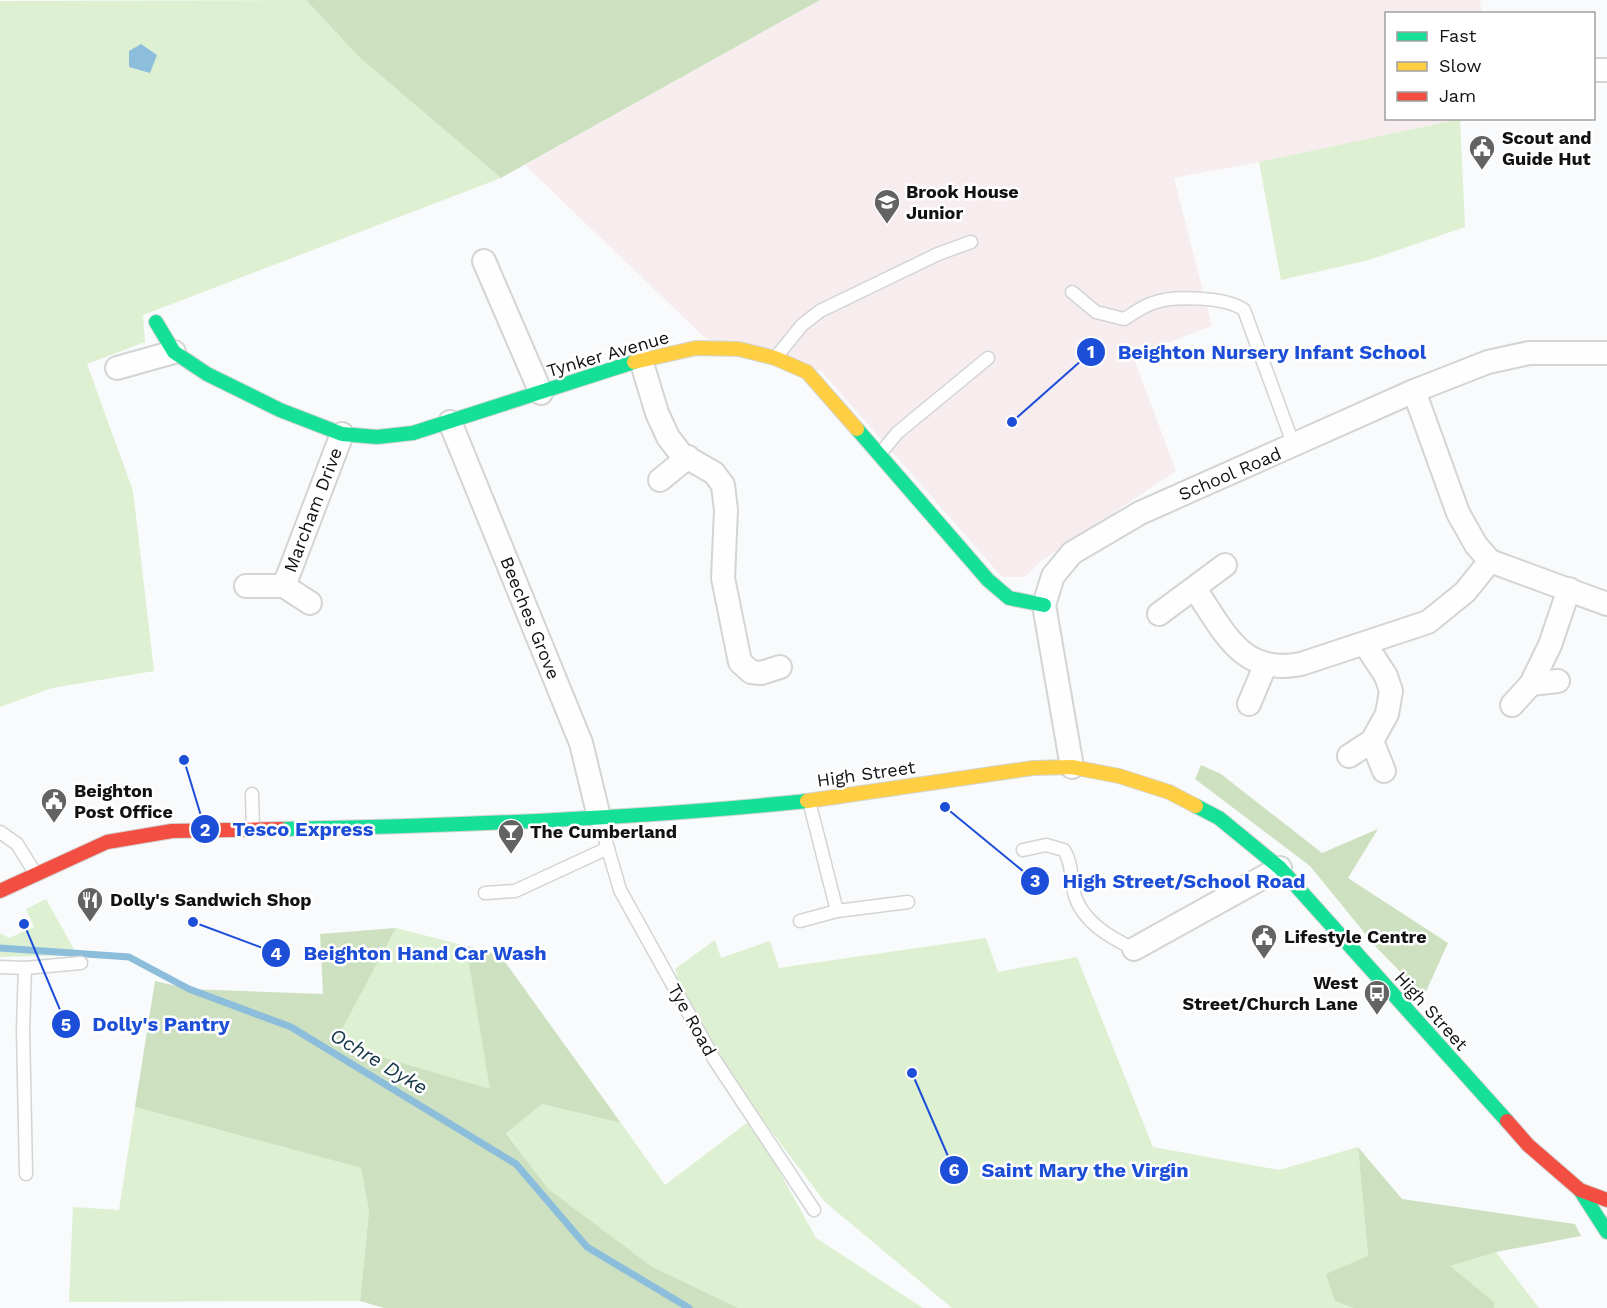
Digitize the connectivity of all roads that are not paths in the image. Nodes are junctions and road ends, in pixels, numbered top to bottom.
1 (971, 242) dead end
2 (484, 261) dead end
3 (1072, 292) dead end
4 (156, 322) dead end
5 (174, 352) junction
6 (1607, 352) edge
7 (775, 358) junction
8 (988, 358) dead end
9 (640, 360) junction
10 (117, 368) dead end
11 (1414, 391) junction
12 (541, 393) junction
13 (450, 422) junction
14 (342, 434) junction
15 (1294, 446) junction
16 (879, 454) junction
17 (688, 457) junction
18 (660, 480) dead end
19 (1490, 561) junction
20 (1225, 565) dead end
21 (246, 586) dead end
22 (284, 586) junction
23 (1195, 589) junction
24 (1569, 589) junction
25 (310, 603) dead end
26 (1607, 604) edge
27 (1044, 605) junction
28 (1159, 614) dead end
29 (1365, 644) junction
30 (1265, 666) junction
31 (780, 667) dead end
32 (1558, 681) dead end
33 (1531, 684) junction
34 (1249, 704) dead end
35 (1512, 705) dead end
36 (1372, 741) junction
37 (1349, 756) dead end
38 (1071, 767) junction
39 (1384, 771) dead end
40 (252, 794) dead end
41 (809, 801) junction
42 (599, 817) junction
43 (253, 830) junction
44 (0, 832) edge
45 (608, 848) junction
46 (1023, 850) dead end
47 (1280, 868) junction
48 (35, 874) junction
49 (0, 891) edge
50 (485, 893) dead end
51 (908, 902) dead end
52 (837, 911) junction
53 (800, 921) dead end
54 (1134, 949) joint
55 (81, 963) dead end
56 (0, 967) edge
57 (26, 968) junction
58 (26, 1173) dead end
59 (1580, 1190) junction
60 (1607, 1200) edge
61 (814, 1210) dead end
62 (1607, 1232) edge

1 - 7 lane
2 - 12 street
3 - 15 lane
4 - 5 street, Tynker Avenue
5 - 10 street
5 - 14 street, Tynker Avenue
6 - 11 street, School Road
7 - 9 street, Tynker Avenue
7 - 16 street, Tynker Avenue
8 - 16 lane
9 - 12 street, Tynker Avenue
9 - 17 street
11 - 15 street, School Road
11 - 19 street
12 - 13 street, Tynker Avenue
13 - 14 street, Tynker Avenue
13 - 42 street, Beeches Grove
14 - 22 street, Marcham Drive
15 - 27 street, School Road
16 - 27 street, Tynker Avenue
17 - 18 street
17 - 31 street
19 - 24 street
19 - 29 street
20 - 23 street
21 - 22 street, Marcham Drive
22 - 25 street, Marcham Drive
23 - 28 street
23 - 30 street
24 - 26 street
24 - 33 street
27 - 38 street, School Road
29 - 30 street
29 - 36 street
30 - 34 street
32 - 33 street
33 - 35 street
36 - 37 street
36 - 39 street
38 - 41 street, High Street
38 - 47 street, High Street
40 - 43 lane
41 - 42 street, High Street
41 - 52 lane
42 - 43 street, High Street
42 - 45 lane, Tye Road
43 - 48 street, High Street
44 - 48 lane
45 - 50 lane
45 - 61 lane, Tye Road
46 - 54 lane
47 - 54 street
47 - 59 street, High Street
48 - 49 street, High Street
51 - 52 lane
52 - 53 lane
55 - 57 lane
56 - 57 lane
57 - 58 lane
59 - 60 street
59 - 62 street

